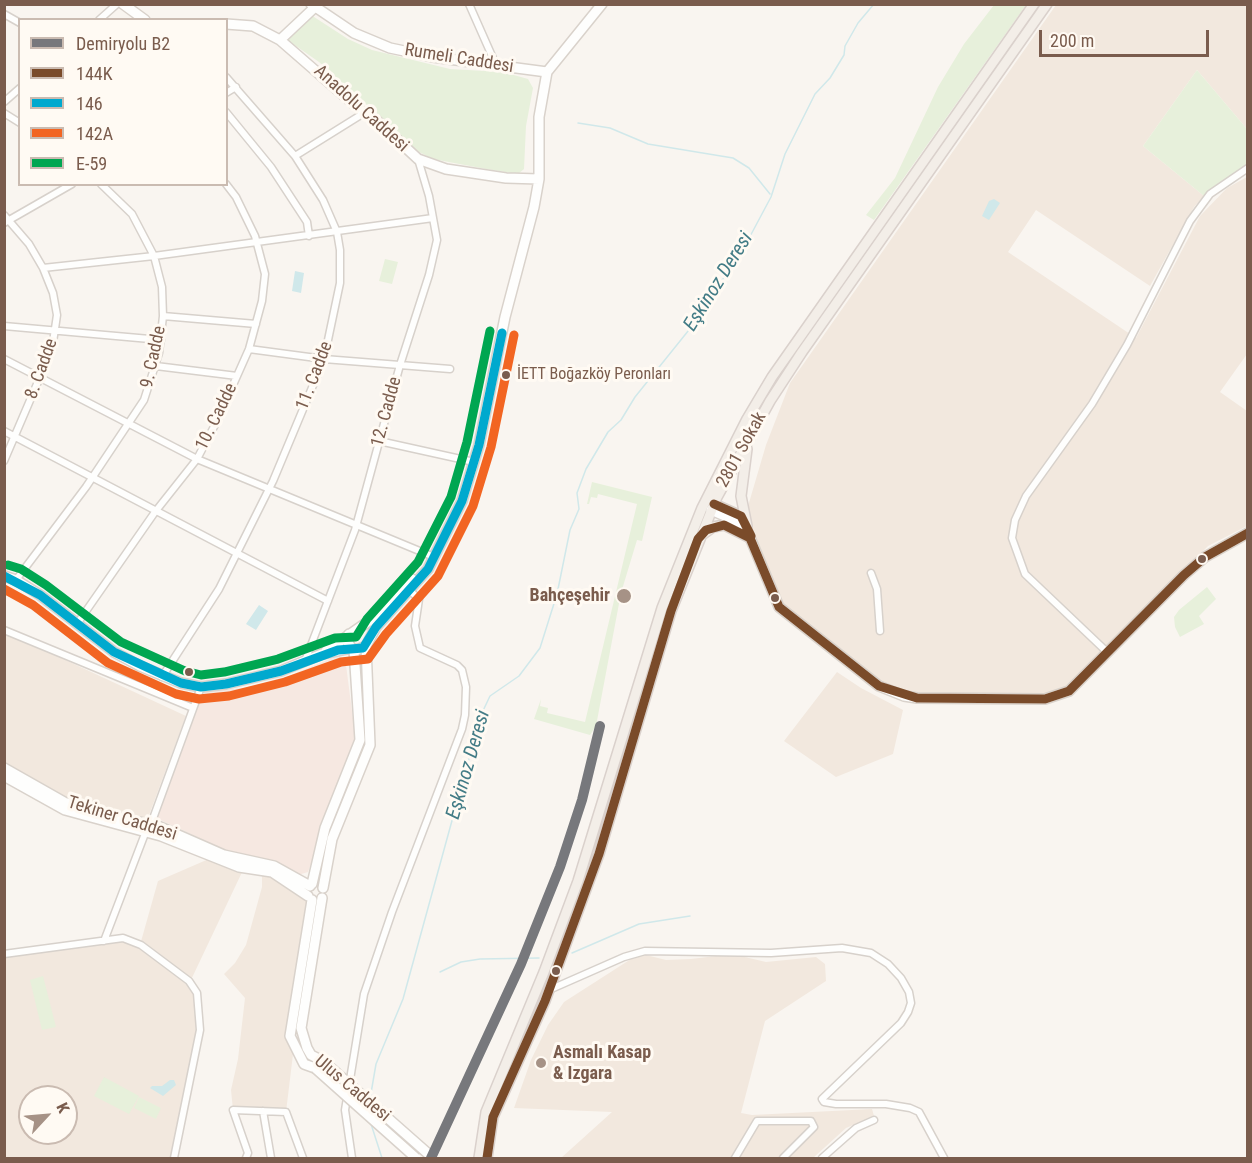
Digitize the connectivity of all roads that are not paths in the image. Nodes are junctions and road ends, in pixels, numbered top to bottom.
1 (117, 4) edge
2 (123, 4) edge
3 (469, 4) edge
4 (603, 4) edge
5 (1034, 4) edge
6 (1047, 4) edge
7 (313, 6) edge
8 (4, 14) edge
9 (101, 18) edge
10 (142, 18) edge
11 (18, 22) edge
12 (228, 24) edge
13 (280, 40) junction
14 (496, 65) junction
15 (547, 72) junction
16 (228, 79) edge
17 (236, 87) junction
18 (18, 90) edge
19 (228, 92) edge
20 (4, 102) edge
21 (4, 113) edge
22 (364, 113) junction
23 (228, 114) edge
24 (18, 122) edge
25 (295, 156) junction
26 (418, 159) junction
27 (1248, 168) edge
28 (539, 179) junction
29 (69, 186) edge
30 (103, 186) edge
31 (228, 186) edge
32 (4, 214) edge
33 (433, 218) junction
34 (7, 222) edge
35 (337, 232) junction
36 (309, 236) junction
37 (258, 242) junction
38 (154, 256) junction
39 (43, 268) junction
40 (163, 316) junction
41 (256, 324) junction
42 (4, 326) edge
43 (56, 330) junction
44 (161, 340) junction
45 (249, 349) junction
46 (4, 359) edge
47 (324, 359) junction
48 (400, 365) junction
49 (156, 366) junction
50 (450, 369) dead end
51 (237, 376) junction
52 (41, 377) junction
53 (128, 424) junction
54 (4, 431) edge
55 (752, 432) junction
56 (16, 438) junction
57 (379, 441) junction
58 (197, 459) junction
59 (4, 461) edge
60 (474, 462) junction
61 (93, 477) junction
62 (269, 490) junction
63 (709, 506) junction
64 (155, 512) junction
65 (356, 526) junction
66 (747, 526) junction
67 (1248, 533) edge
68 (698, 539) junction
69 (752, 540) junction
70 (237, 553) junction
71 (434, 557) junction
72 (871, 573) dead end
73 (4, 576) edge
74 (16, 580) junction
75 (409, 589) junction
76 (328, 601) junction
77 (77, 624) junction
78 (4, 630) edge
79 (880, 631) dead end
80 (352, 632) junction
81 (366, 644) junction
82 (352, 649) junction
83 (1106, 651) junction
84 (322, 654) junction
85 (305, 662) junction
86 (162, 677) junction
87 (201, 687) junction
88 (193, 708) junction
89 (4, 768) edge
90 (4, 776) edge
91 (148, 828) junction
92 (311, 885) junction
93 (317, 896) junction
94 (104, 941) junction
95 (4, 954) edge
96 (549, 960) junction
97 (549, 990) junction
98 (263, 1111) junction
99 (874, 1120) dead end
100 (174, 1158) edge
101 (246, 1158) edge
102 (271, 1158) edge
103 (303, 1158) edge
104 (352, 1158) edge
105 (416, 1158) edge
106 (433, 1158) edge
107 (479, 1158) edge
108 (487, 1158) edge
109 (735, 1158) edge
110 (783, 1158) edge
111 (822, 1158) edge
112 (944, 1158) edge

1 - 9 street
2 - 10 street
3 - 14 street
4 - 15 street
5 - 63 main road, 2801 Sokak
6 - 55 main road, 2801 Sokak
7 - 13 street
7 - 14 street, Rumeli Caddesi
8 - 11 street
12 - 13 street, Anadolu Caddesi
13 - 22 street, Anadolu Caddesi
14 - 15 street, Rumeli Caddesi
15 - 28 street
16 - 17 street, 11. Cadde
17 - 19 street
17 - 25 street, 11. Cadde
18 - 20 street
21 - 24 street
22 - 25 street
22 - 26 street, Anadolu Caddesi
23 - 36 street
25 - 35 street, 11. Cadde
26 - 28 street, Anadolu Caddesi
26 - 33 street, 12. Cadde
27 - 83 street
28 - 60 street
29 - 34 street
30 - 38 street, 9. Cadde
31 - 37 street, 10. Cadde
32 - 34 street, 8. Cadde
33 - 35 street
33 - 48 street, 12. Cadde
34 - 39 street, 8. Cadde
35 - 36 street
35 - 47 street, 11. Cadde
36 - 37 street
37 - 38 street
37 - 41 street, 10. Cadde
38 - 39 street
38 - 40 street, 9. Cadde
39 - 43 street, 8. Cadde
40 - 41 street
40 - 44 street, 9. Cadde
41 - 45 street, 10. Cadde
42 - 43 street
43 - 44 street
43 - 52 street, 8. Cadde
44 - 49 street, 9. Cadde
45 - 47 street
45 - 51 street, 10. Cadde
46 - 52 street
47 - 48 street
47 - 62 street, 11. Cadde
48 - 50 street
48 - 57 street, 12. Cadde
49 - 51 street
49 - 53 street, 9. Cadde
51 - 58 street, 10. Cadde
52 - 53 street
52 - 56 street, 8. Cadde
53 - 58 street
53 - 61 street, 9. Cadde
54 - 56 street
55 - 63 main road, 2801 Sokak
55 - 66 main road
56 - 59 street, 8. Cadde
56 - 61 street
57 - 60 street
57 - 65 street, 12. Cadde
58 - 62 street
58 - 64 street, 10. Cadde
60 - 71 street
61 - 64 street
61 - 74 street, 9. Cadde
62 - 65 street
62 - 70 street, 11. Cadde
63 - 66 street
63 - 68 main road, 2801 Sokak
63 - 69 street
63 - 96 main road, 2801 Sokak
64 - 70 street
64 - 77 street, 10. Cadde
65 - 71 street
65 - 76 street, 12. Cadde
66 - 69 street
67 - 83 street
68 - 69 main road
68 - 97 main road, 2801 Sokak
69 - 83 street
70 - 76 street
70 - 86 street, 11. Cadde
71 - 75 street
72 - 79 street
73 - 74 street
74 - 77 street
75 - 80 street
75 - 81 street
75 - 104 street
76 - 85 street, 12. Cadde
77 - 86 street
78 - 88 street
80 - 81 street
80 - 82 street
80 - 84 street
81 - 82 street
81 - 93 street, Ulus Caddesi
82 - 84 street
82 - 92 street
84 - 85 street
85 - 87 street
86 - 87 street
87 - 88 street
88 - 91 street
89 - 91 street, Tekiner Caddesi
90 - 91 street, Tekiner Caddesi
91 - 92 street, Tekiner Caddesi
91 - 93 street, Tekiner Caddesi
91 - 94 street
92 - 93 street
93 - 105 street, Ulus Caddesi, bridge
93 - 106 street, Ulus Caddesi, bridge
94 - 95 street
94 - 100 street
96 - 97 main road
96 - 107 main road, 2801 Sokak
97 - 108 main road, 2801 Sokak
97 - 112 street
98 - 101 street
98 - 102 street
98 - 103 street
99 - 111 street
109 - 110 street

